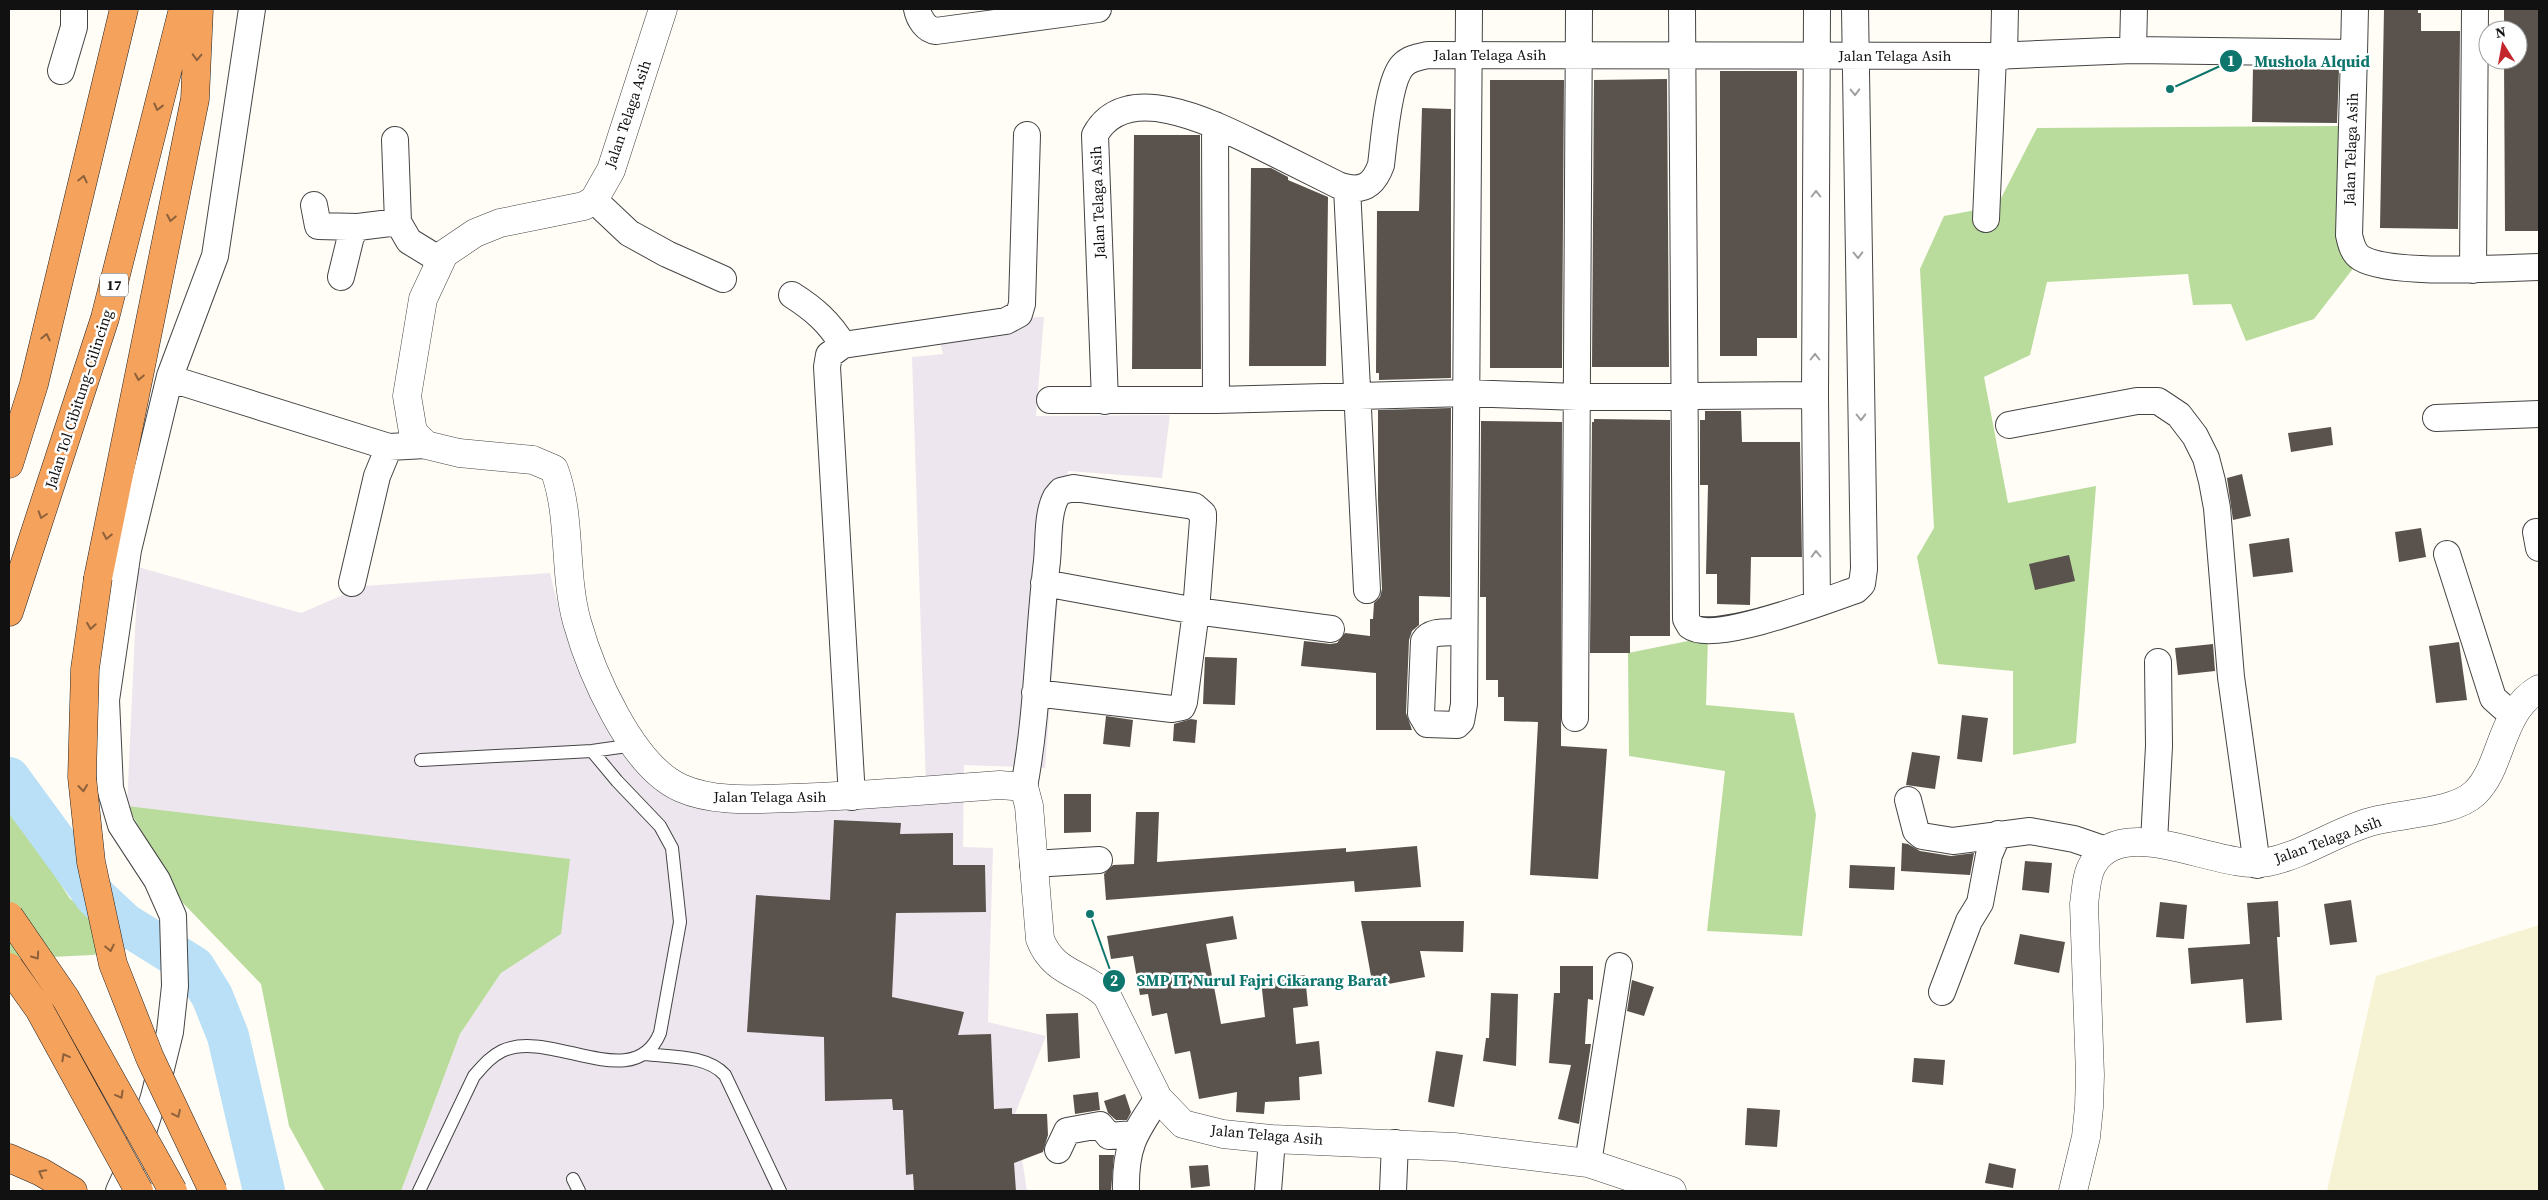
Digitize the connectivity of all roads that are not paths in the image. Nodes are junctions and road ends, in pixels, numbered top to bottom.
1 (74, 9) edge
2 (124, 9) edge
3 (183, 9) edge
4 (199, 9) edge
5 (252, 9) edge
6 (663, 9) edge
7 (917, 9) edge
8 (1098, 9) edge
9 (1469, 9) edge
10 (1578, 9) edge
11 (1682, 9) edge
12 (1817, 9) edge
13 (1855, 9) edge
14 (2005, 9) edge
15 (2134, 9) edge
16 (2355, 9) edge
17 (2476, 9) edge
18 (2133, 50) junction
19 (2354, 53) junction
20 (1469, 55) junction
21 (1578, 55) junction
22 (1682, 55) junction
23 (1854, 56) junction
24 (1999, 56) junction
25 (1816, 57) junction
26 (61, 71) dead end
27 (1215, 124) junction
28 (1027, 135) dead end
29 (395, 140) dead end
30 (1347, 188) junction
31 (594, 200) junction
32 (314, 205) dead end
33 (1986, 219) dead end
34 (398, 222) junction
35 (358, 227) junction
36 (440, 260) junction
37 (2539, 267) edge
38 (2473, 270) junction
39 (341, 277) dead end
40 (723, 279) dead end
41 (792, 295) dead end
42 (843, 345) junction
43 (170, 376) junction
44 (34, 384) junction
45 (1466, 393) junction
46 (1814, 395) junction
47 (1356, 396) junction
48 (1686, 396) junction
49 (1576, 397) junction
50 (1050, 400) dead end
51 (1106, 400) junction
52 (1216, 400) junction
53 (2539, 414) edge
54 (2436, 418) dead end
55 (2009, 426) dead end
56 (9, 434) edge
57 (426, 445) junction
58 (389, 447) junction
59 (9, 464) edge
60 (2447, 554) dead end
61 (352, 583) dead end
62 (1044, 583) junction
63 (1367, 590) dead end
64 (1817, 603) junction
65 (1196, 611) junction
66 (9, 612) edge
67 (1332, 629) dead end
68 (1463, 632) dead end
69 (2158, 662) dead end
70 (2539, 689) edge
71 (1035, 693) junction
72 (2514, 712) junction
73 (1575, 718) dead end
74 (634, 745) junction
75 (592, 751) junction
76 (420, 760) dead end
77 (1024, 787) junction
78 (852, 797) junction
79 (1908, 800) dead end
80 (1998, 834) junction
81 (2154, 842) junction
82 (2106, 850) junction
83 (1099, 860) dead end
84 (1033, 864) junction
85 (2257, 864) junction
86 (9, 916) edge
87 (1619, 966) dead end
88 (9, 967) edge
89 (1942, 992) dead end
90 (645, 1054) junction
91 (1158, 1098) junction
92 (1134, 1134) junction
93 (1272, 1139) junction
94 (1395, 1143) junction
95 (1058, 1150) dead end
96 (9, 1158) edge
97 (1588, 1163) junction
98 (573, 1178) dead end
99 (1623, 1183) edge
100 (73, 1191) edge
101 (119, 1191) edge
102 (139, 1191) edge
103 (173, 1191) edge
104 (213, 1191) edge
105 (419, 1191) edge
106 (579, 1191) edge
107 (780, 1191) edge
108 (1126, 1191) edge
109 (1268, 1191) edge
110 (1392, 1191) edge
111 (1672, 1191) edge
112 (2073, 1191) edge

1 - 26 street
44 -> 2 highway
3 -> 66 highway, Jalan Tol Cibitung–Cilincing / 17
4 -> 104 highway, bridge
5 - 43 street
6 - 31 street, Jalan Telaga Asih
7 - 8 street
9 - 20 street
10 - 21 street
11 - 22 street
12 - 25 street
13 - 23 street
14 - 24 street
15 - 18 street
16 - 19 street
17 - 38 street
18 - 19 street, Jalan Telaga Asih
18 - 24 street, Jalan Telaga Asih
19 - 38 street, Jalan Telaga Asih
20 - 21 street, Jalan Telaga Asih
20 - 30 street, Jalan Telaga Asih
20 - 45 street
21 - 22 street, Jalan Telaga Asih
21 - 49 street
22 - 25 street, Jalan Telaga Asih
22 - 48 street
23 - 24 street, Jalan Telaga Asih
23 - 25 street, Jalan Telaga Asih
23 -> 64 street
24 - 33 street
46 -> 25 street
27 - 30 street, Jalan Telaga Asih
27 - 51 street, Jalan Telaga Asih
27 - 52 street
28 - 42 street
29 - 34 street
30 - 47 street
31 - 36 street
31 - 40 street
32 - 35 street
34 - 35 street
34 - 36 street
35 - 39 street
36 - 57 street
37 - 38 street, Jalan Telaga Asih
41 - 42 street
42 - 78 street
43 - 58 street
43 - 101 street
44 - 56 highway
44 - 59 highway
45 - 47 street
45 - 49 street
45 - 68 street
46 - 48 street
64 -> 46 street
47 - 52 street
47 - 63 street
48 - 49 street
48 - 64 street
49 - 73 street
50 - 51 street
51 - 52 street
53 - 54 street
55 - 85 street
57 - 58 street
57 - 74 street, Jalan Telaga Asih
58 - 61 street
60 - 72 street
62 - 65 street
62 - 65 street
62 - 71 street
65 - 67 street
65 - 71 street
69 - 81 street
70 - 72 street, Jalan Telaga Asih
71 - 77 street
72 - 85 street, Jalan Telaga Asih
74 - 75 lane
74 - 78 street, Jalan Telaga Asih
75 - 76 lane
75 - 90 lane
77 - 78 street, Jalan Telaga Asih
77 - 84 street, Jalan Telaga Asih
79 - 80 street
80 - 82 street
80 - 89 street
81 - 82 street, Jalan Telaga Asih
81 - 85 street, Jalan Telaga Asih
82 - 112 street
83 - 84 street
84 - 91 street, Jalan Telaga Asih
86 -> 103 highway, bridge
87 - 97 street
102 -> 88 highway, bridge
90 - 105 lane
90 - 107 lane
91 - 92 street
91 - 93 street, Jalan Telaga Asih
92 - 95 street
92 - 108 street
93 - 94 street, Jalan Telaga Asih
93 - 109 street
94 - 97 street, Jalan Telaga Asih
94 - 110 street
100 -> 96 highway
97 - 99 street, Jalan Telaga Asih
98 - 106 lane
99 - 111 street, Jalan Telaga Asih

